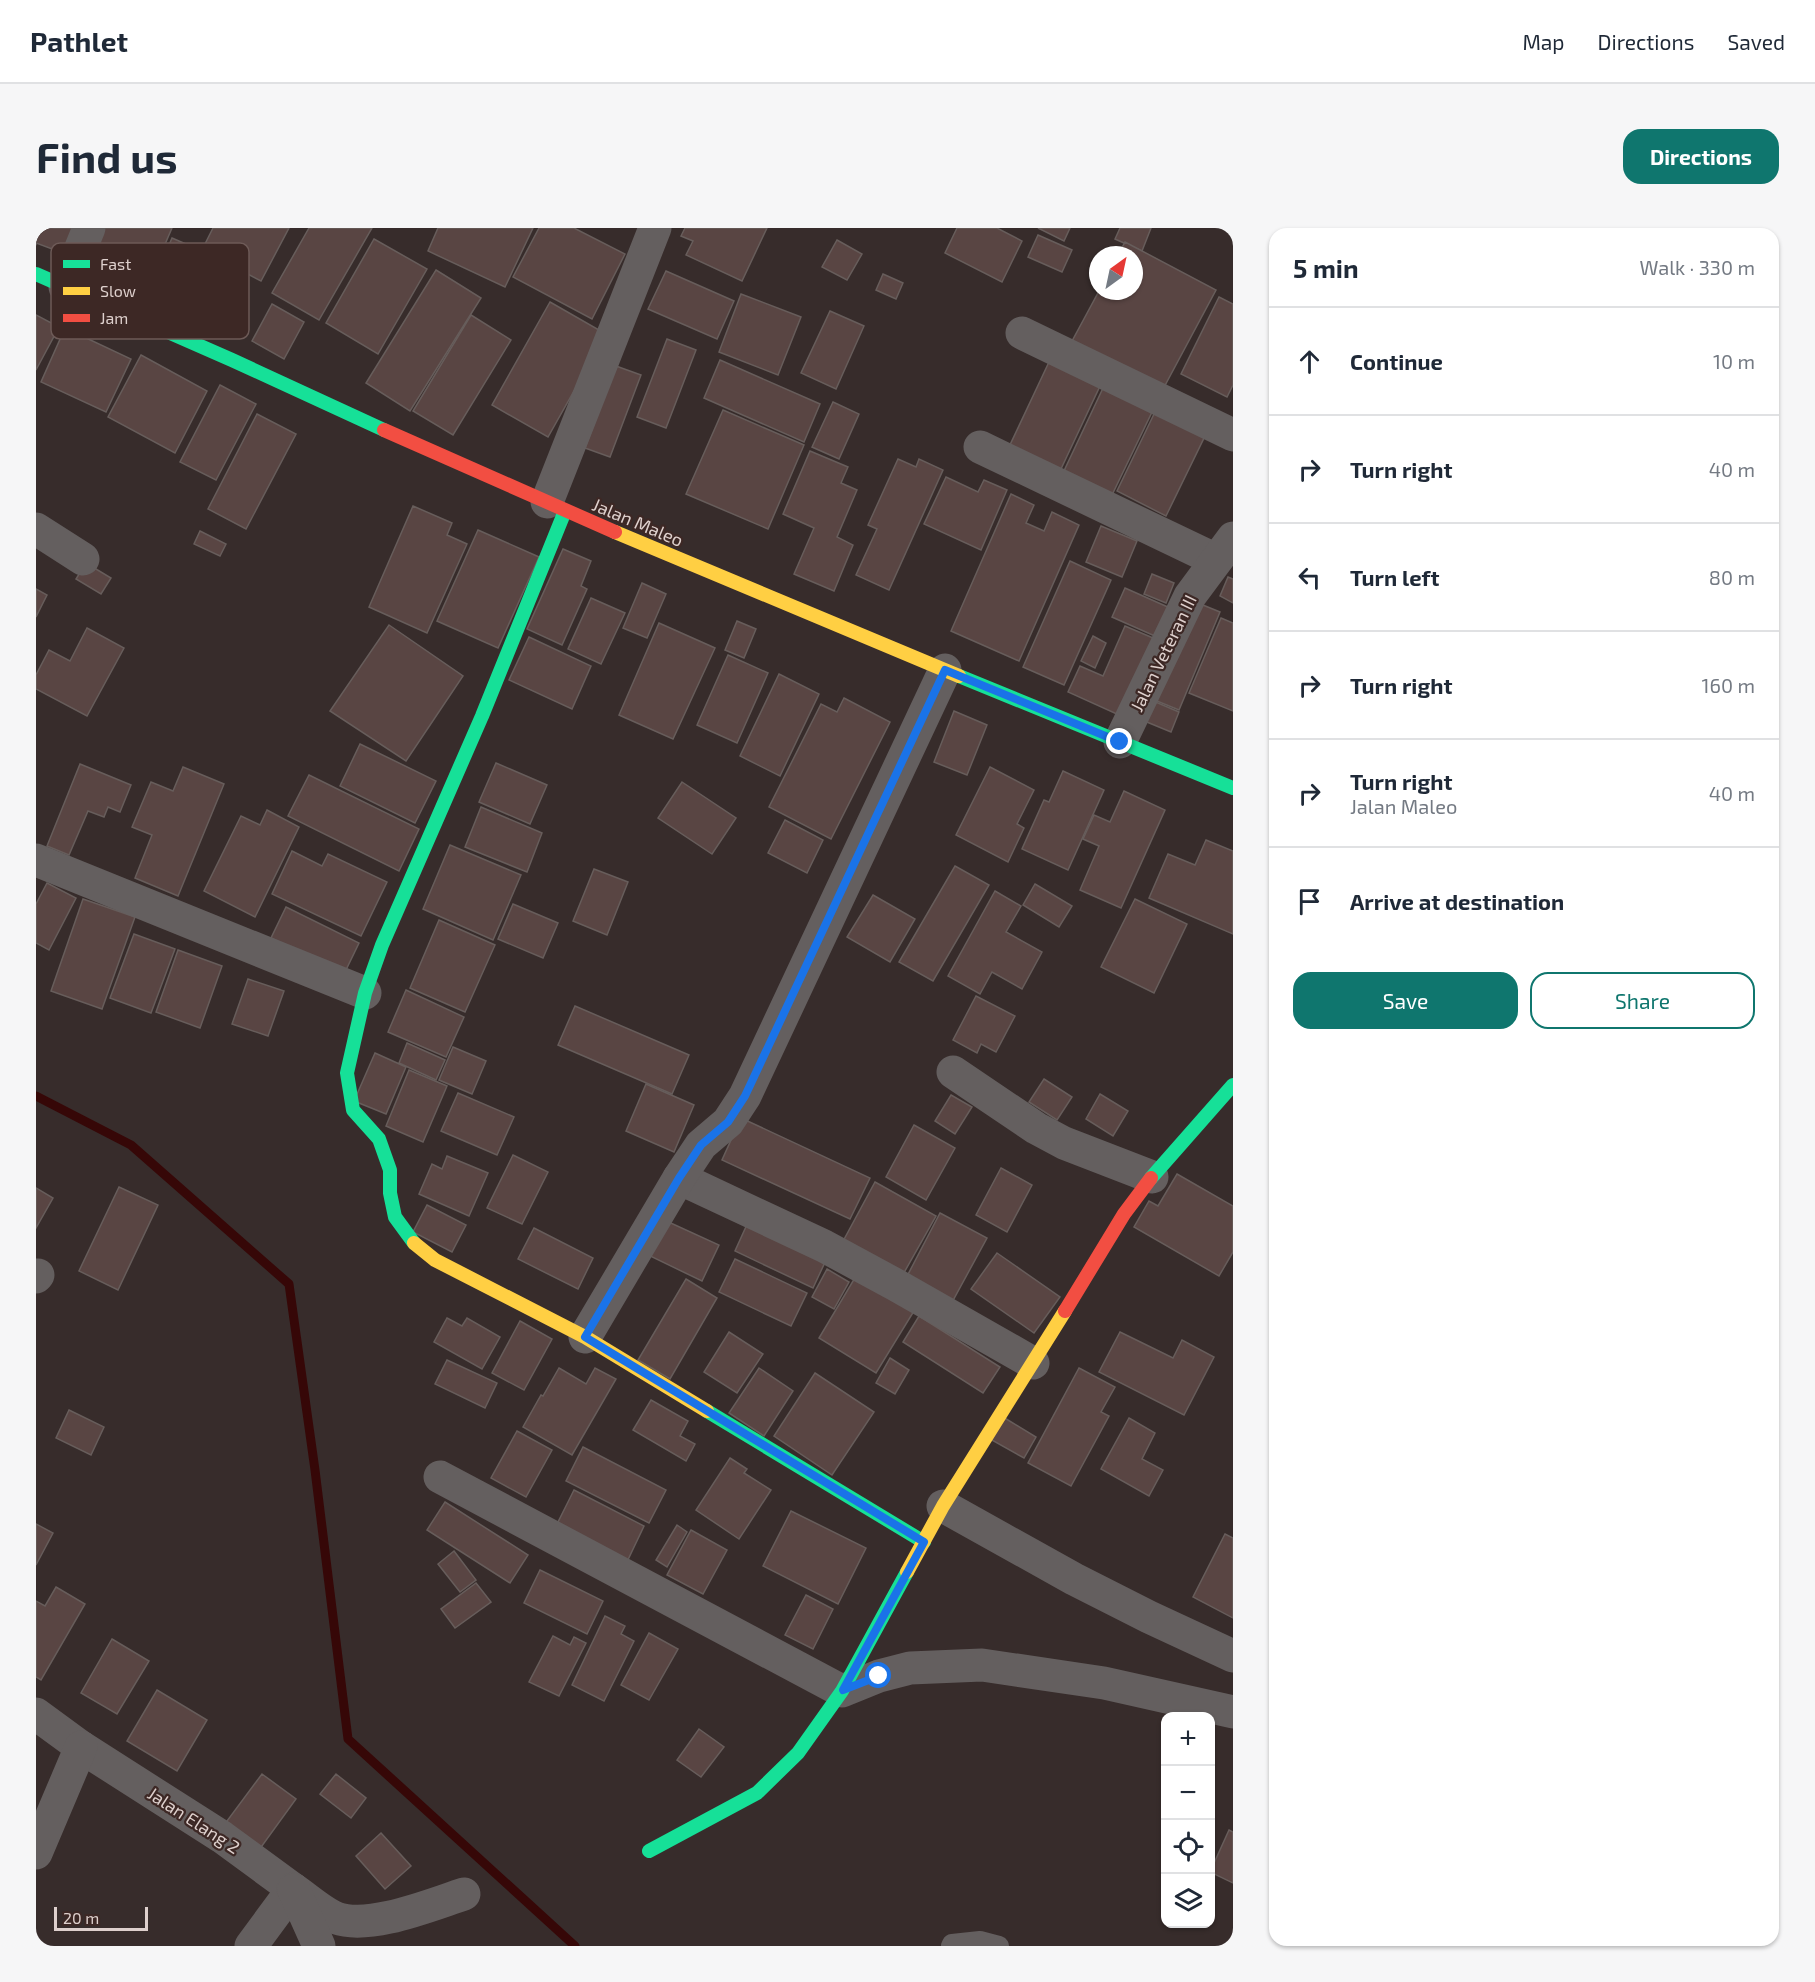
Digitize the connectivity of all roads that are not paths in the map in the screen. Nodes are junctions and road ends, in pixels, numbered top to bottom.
1 (89, 228) edge
2 (655, 228) edge
3 (78, 243) edge
4 (1022, 333) dead end
5 (184, 339) edge
6 (1233, 435) edge
7 (980, 447) dead end
8 (556, 506) junction
9 (36, 529) edge
10 (1225, 549) edge
11 (83, 559) dead end
12 (945, 670) junction
13 (1120, 742) junction
14 (1233, 788) edge
15 (36, 860) edge
16 (365, 993) junction
17 (953, 1072) dead end
18 (1231, 1092) edge
19 (1152, 1177) junction
20 (679, 1178) junction
21 (585, 1337) junction
22 (1033, 1363) junction
23 (440, 1477) dead end
24 (942, 1506) junction
25 (924, 1542) junction
26 (1233, 1656) edge
27 (843, 1690) junction
28 (1233, 1712) edge
29 (36, 1714) edge
30 (81, 1747) junction
31 (649, 1851) dead end
32 (36, 1853) edge
33 (293, 1889) junction
34 (464, 1894) dead end
35 (251, 1946) edge
36 (319, 1946) edge
37 (951, 1946) edge
38 (999, 1946) edge

1 - 3 street
2 - 8 street
4 - 6 street
5 - 8 street, Jalan Maleo
7 - 10 street
8 - 12 street, Jalan Maleo
8 - 16 street
9 - 11 street
10 - 13 street, Jalan Veteran III
12 - 13 street, Jalan Maleo
12 - 20 street
13 - 14 street, Jalan Maleo
15 - 16 street
16 - 21 street
17 - 19 street
18 - 19 street
19 - 22 street
20 - 21 street
20 - 22 street
21 - 25 street
22 - 24 street
23 - 27 street
24 - 25 street
24 - 26 street
25 - 27 street
27 - 28 street
27 - 31 street
29 - 30 street, Jalan Elang 2
30 - 32 street
30 - 33 street, Jalan Elang 2
33 - 34 street, Jalan Elang 2
33 - 35 street
33 - 36 street
37 - 38 lane

